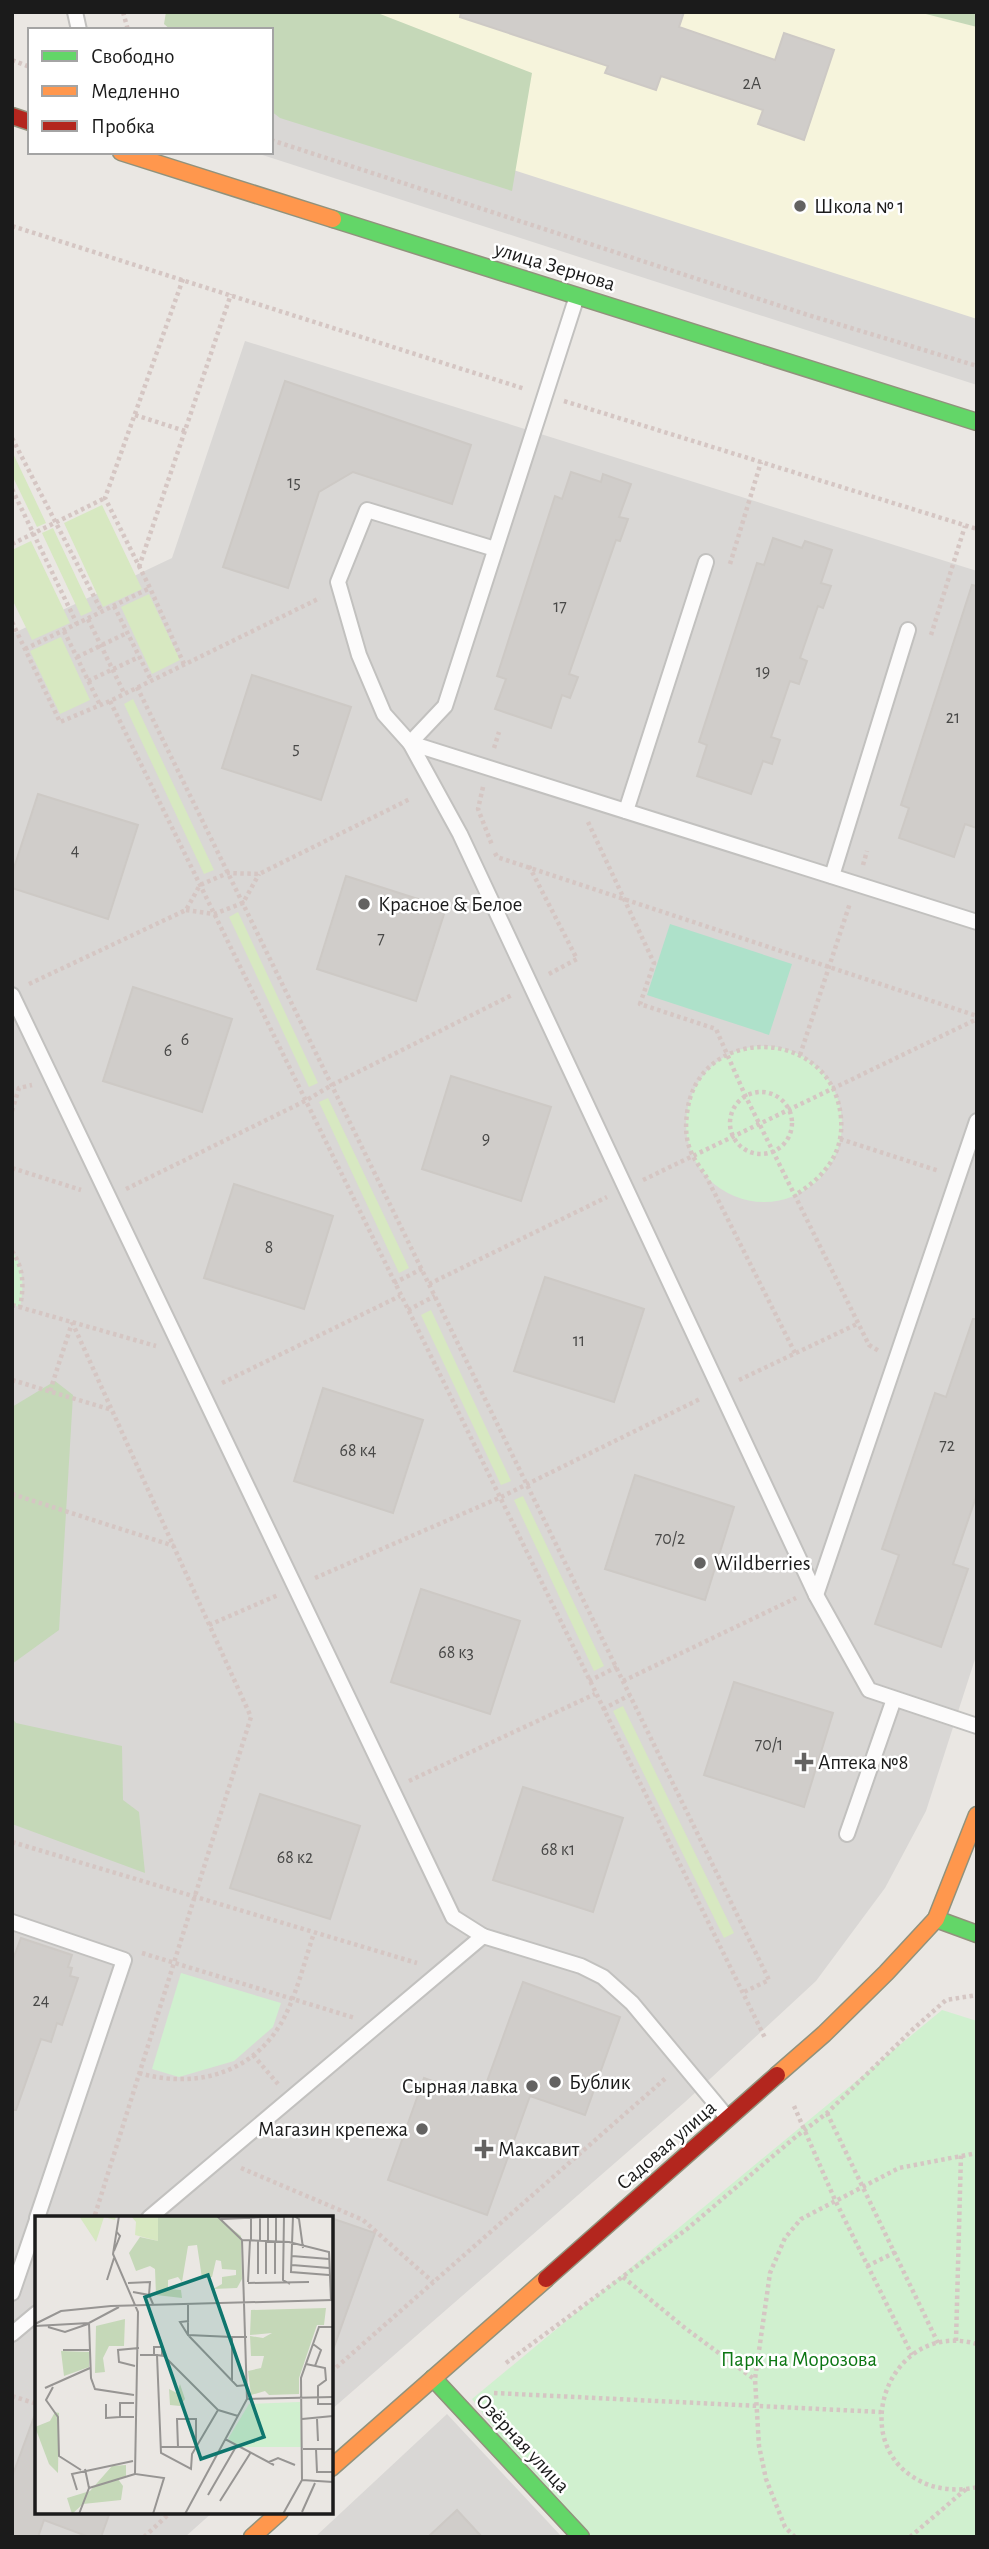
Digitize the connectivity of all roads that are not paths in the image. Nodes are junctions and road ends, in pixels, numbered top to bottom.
1 (127, 154) edge
2 (577, 295) junction
3 (977, 422) edge
4 (495, 549) junction
5 (706, 562) road end
6 (908, 629) road end
7 (410, 743) junction
8 (626, 811) junction
9 (832, 876) junction
10 (977, 922) edge
11 (18, 990) edge
12 (977, 1121) edge
13 (816, 1595) junction
14 (894, 1699) junction
15 (977, 1726) edge
16 (977, 1815) edge
17 (847, 1834) dead end
18 (936, 1919) junction
19 (12, 1922) edge
20 (977, 1934) edge
21 (483, 1936) junction
22 (728, 2119) junction
23 (38, 2216) edge
24 (151, 2216) edge
25 (35, 2225) edge
26 (12, 2293) edge
27 (35, 2315) edge
28 (12, 2334) edge
29 (433, 2378) junction
30 (332, 2467) edge
31 (278, 2514) edge
32 (252, 2537) edge
33 (581, 2537) edge

1 - 2 street, улица Зернова
2 - 3 street, улица Зернова
2 - 4 lane
4 - 7 lane
4 - 7 lane
5 - 8 lane
6 - 9 lane
7 - 8 lane
7 - 13 lane
8 - 9 lane
9 - 10 lane
11 - 21 lane
12 - 13 lane
13 - 14 lane
14 - 15 lane
14 - 17 lane
16 - 18 street, Садовая улица
18 - 20 street
18 - 22 street, Садовая улица
19 - 23 lane
21 - 22 lane
21 - 24 lane
22 - 29 street, Садовая улица
25 - 26 lane
27 - 28 lane
29 - 30 street, Садовая улица
29 - 33 street, Озёрная улица
31 - 32 street

